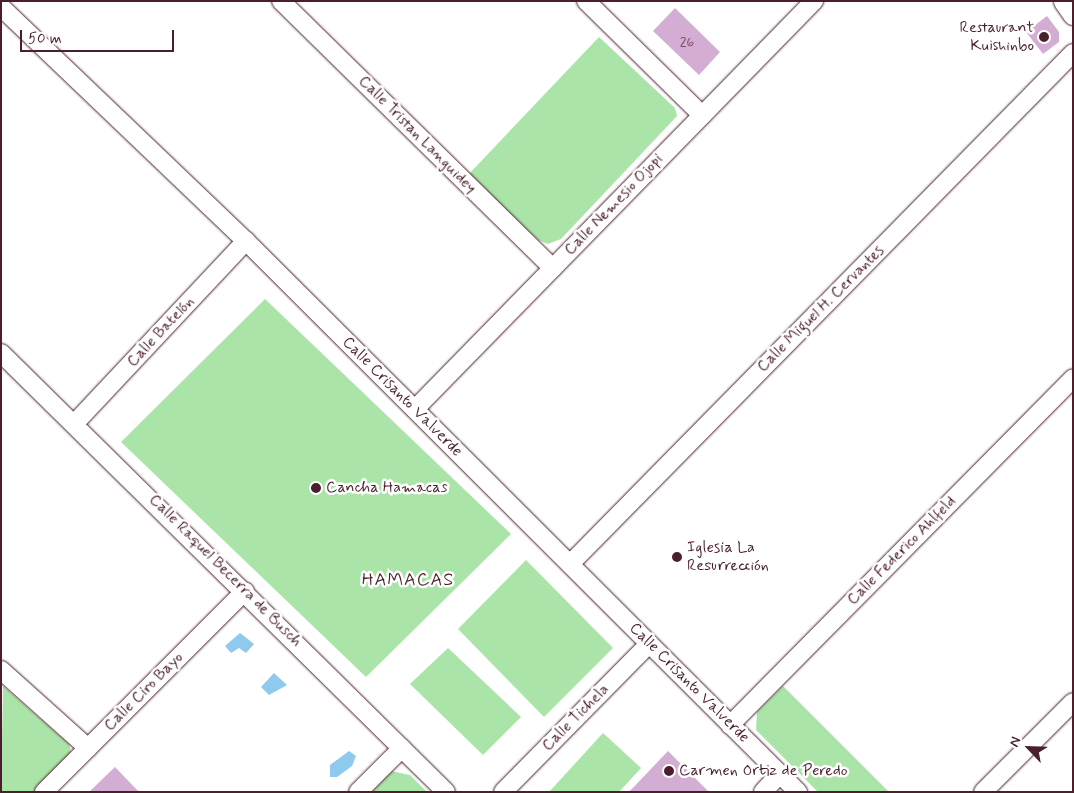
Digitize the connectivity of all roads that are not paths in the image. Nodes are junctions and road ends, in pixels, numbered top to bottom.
1 (281, 1) edge
2 (586, 1) edge
3 (814, 1) edge
4 (1064, 1) edge
5 (1, 7) edge
6 (1073, 14) edge
7 (1073, 53) edge
8 (702, 115) junction
9 (246, 241) junction
10 (553, 268) junction
11 (1, 353) edge
12 (1073, 378) edge
13 (415, 409) junction
14 (75, 423) junction
15 (570, 564) junction
16 (245, 591) junction
17 (649, 644) junction
18 (3, 674) edge
19 (1073, 702) edge
20 (730, 725) junction
21 (88, 748) junction
22 (402, 748) junction
23 (780, 774) junction
24 (44, 792) edge
25 (358, 792) edge
26 (446, 792) edge
27 (504, 792) edge
28 (763, 792) edge
29 (798, 792) edge
30 (983, 792) edge

1 - 10 street, Calle Tristan Languidey
2 - 8 street
3 - 8 street, Calle Nemesio Ojopi
4 - 6 street
5 - 9 street, Calle Crisanto Valverde
7 - 15 street, Calle Miguel H. Cervantes
8 - 10 street, Calle Nemesio Ojopi
9 - 13 street, Calle Crisanto Valverde
9 - 14 street, Calle Batelón
10 - 13 street, Calle Nemesio Ojopi
11 - 14 street, Calle Raquel Becerra de Busch
12 - 20 street, Calle Federico Ahlfeld
13 - 15 street, Calle Crisanto Valverde
14 - 16 street, Calle Raquel Becerra de Busch
15 - 17 street, Calle Crisanto Valverde
16 - 21 street, Calle Ciro Bayo
16 - 22 street, Calle Raquel Becerra de Busch
17 - 20 street, Calle Crisanto Valverde
17 - 27 street, Calle Tichela
18 - 21 street
19 - 30 street
20 - 23 street, Calle Crisanto Valverde
21 - 24 street, Calle Ciro Bayo
22 - 25 street
22 - 26 street, Calle Raquel Becerra de Busch
23 - 28 street
23 - 29 street, Calle Crisanto Valverde

